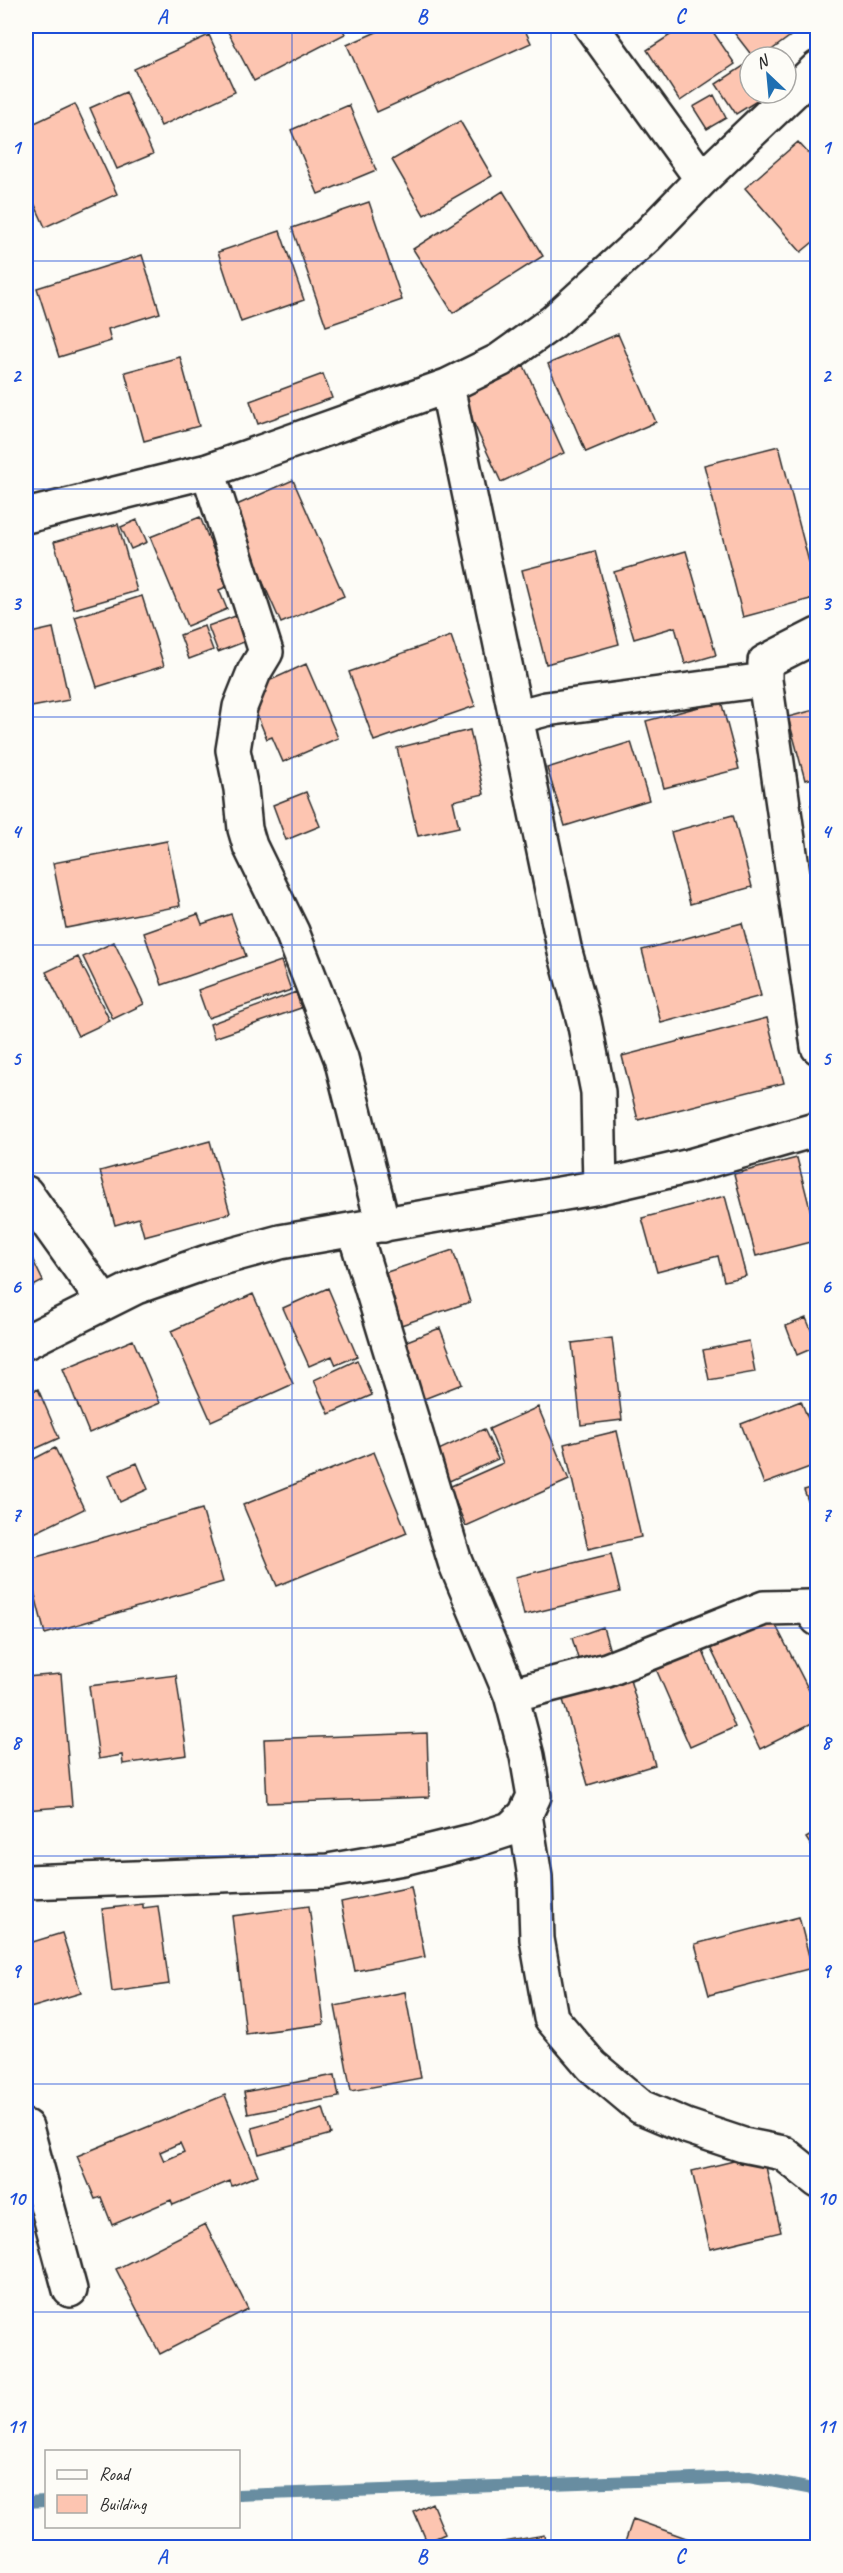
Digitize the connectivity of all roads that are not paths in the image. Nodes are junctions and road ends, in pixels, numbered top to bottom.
1 (591, 26) edge
2 (818, 68) edge
3 (702, 179) junction
4 (447, 386) junction
5 (208, 471) junction
6 (26, 516) edge
7 (818, 635) edge
8 (765, 680) junction
9 (516, 717) junction
10 (818, 1047) edge
11 (818, 1129) edge
12 (600, 1187) junction
13 (26, 1193) edge
14 (368, 1228) junction
15 (104, 1302) junction
16 (26, 1342) edge
17 (818, 1619) edge
18 (511, 1695) junction
19 (525, 1815) junction
20 (26, 1882) edge
21 (26, 2127) edge
22 (818, 2181) edge
23 (70, 2290) dead end

1 - 3 street
2 - 3 street
3 - 4 street
4 - 5 street
4 - 9 street
5 - 6 street
5 - 14 street
7 - 8 street
8 - 9 street
8 - 10 street
9 - 12 street
11 - 12 street
12 - 14 street
13 - 15 street
14 - 15 street
14 - 18 street
15 - 16 street
17 - 18 street
18 - 19 street
19 - 20 street
19 - 22 street
21 - 23 street

